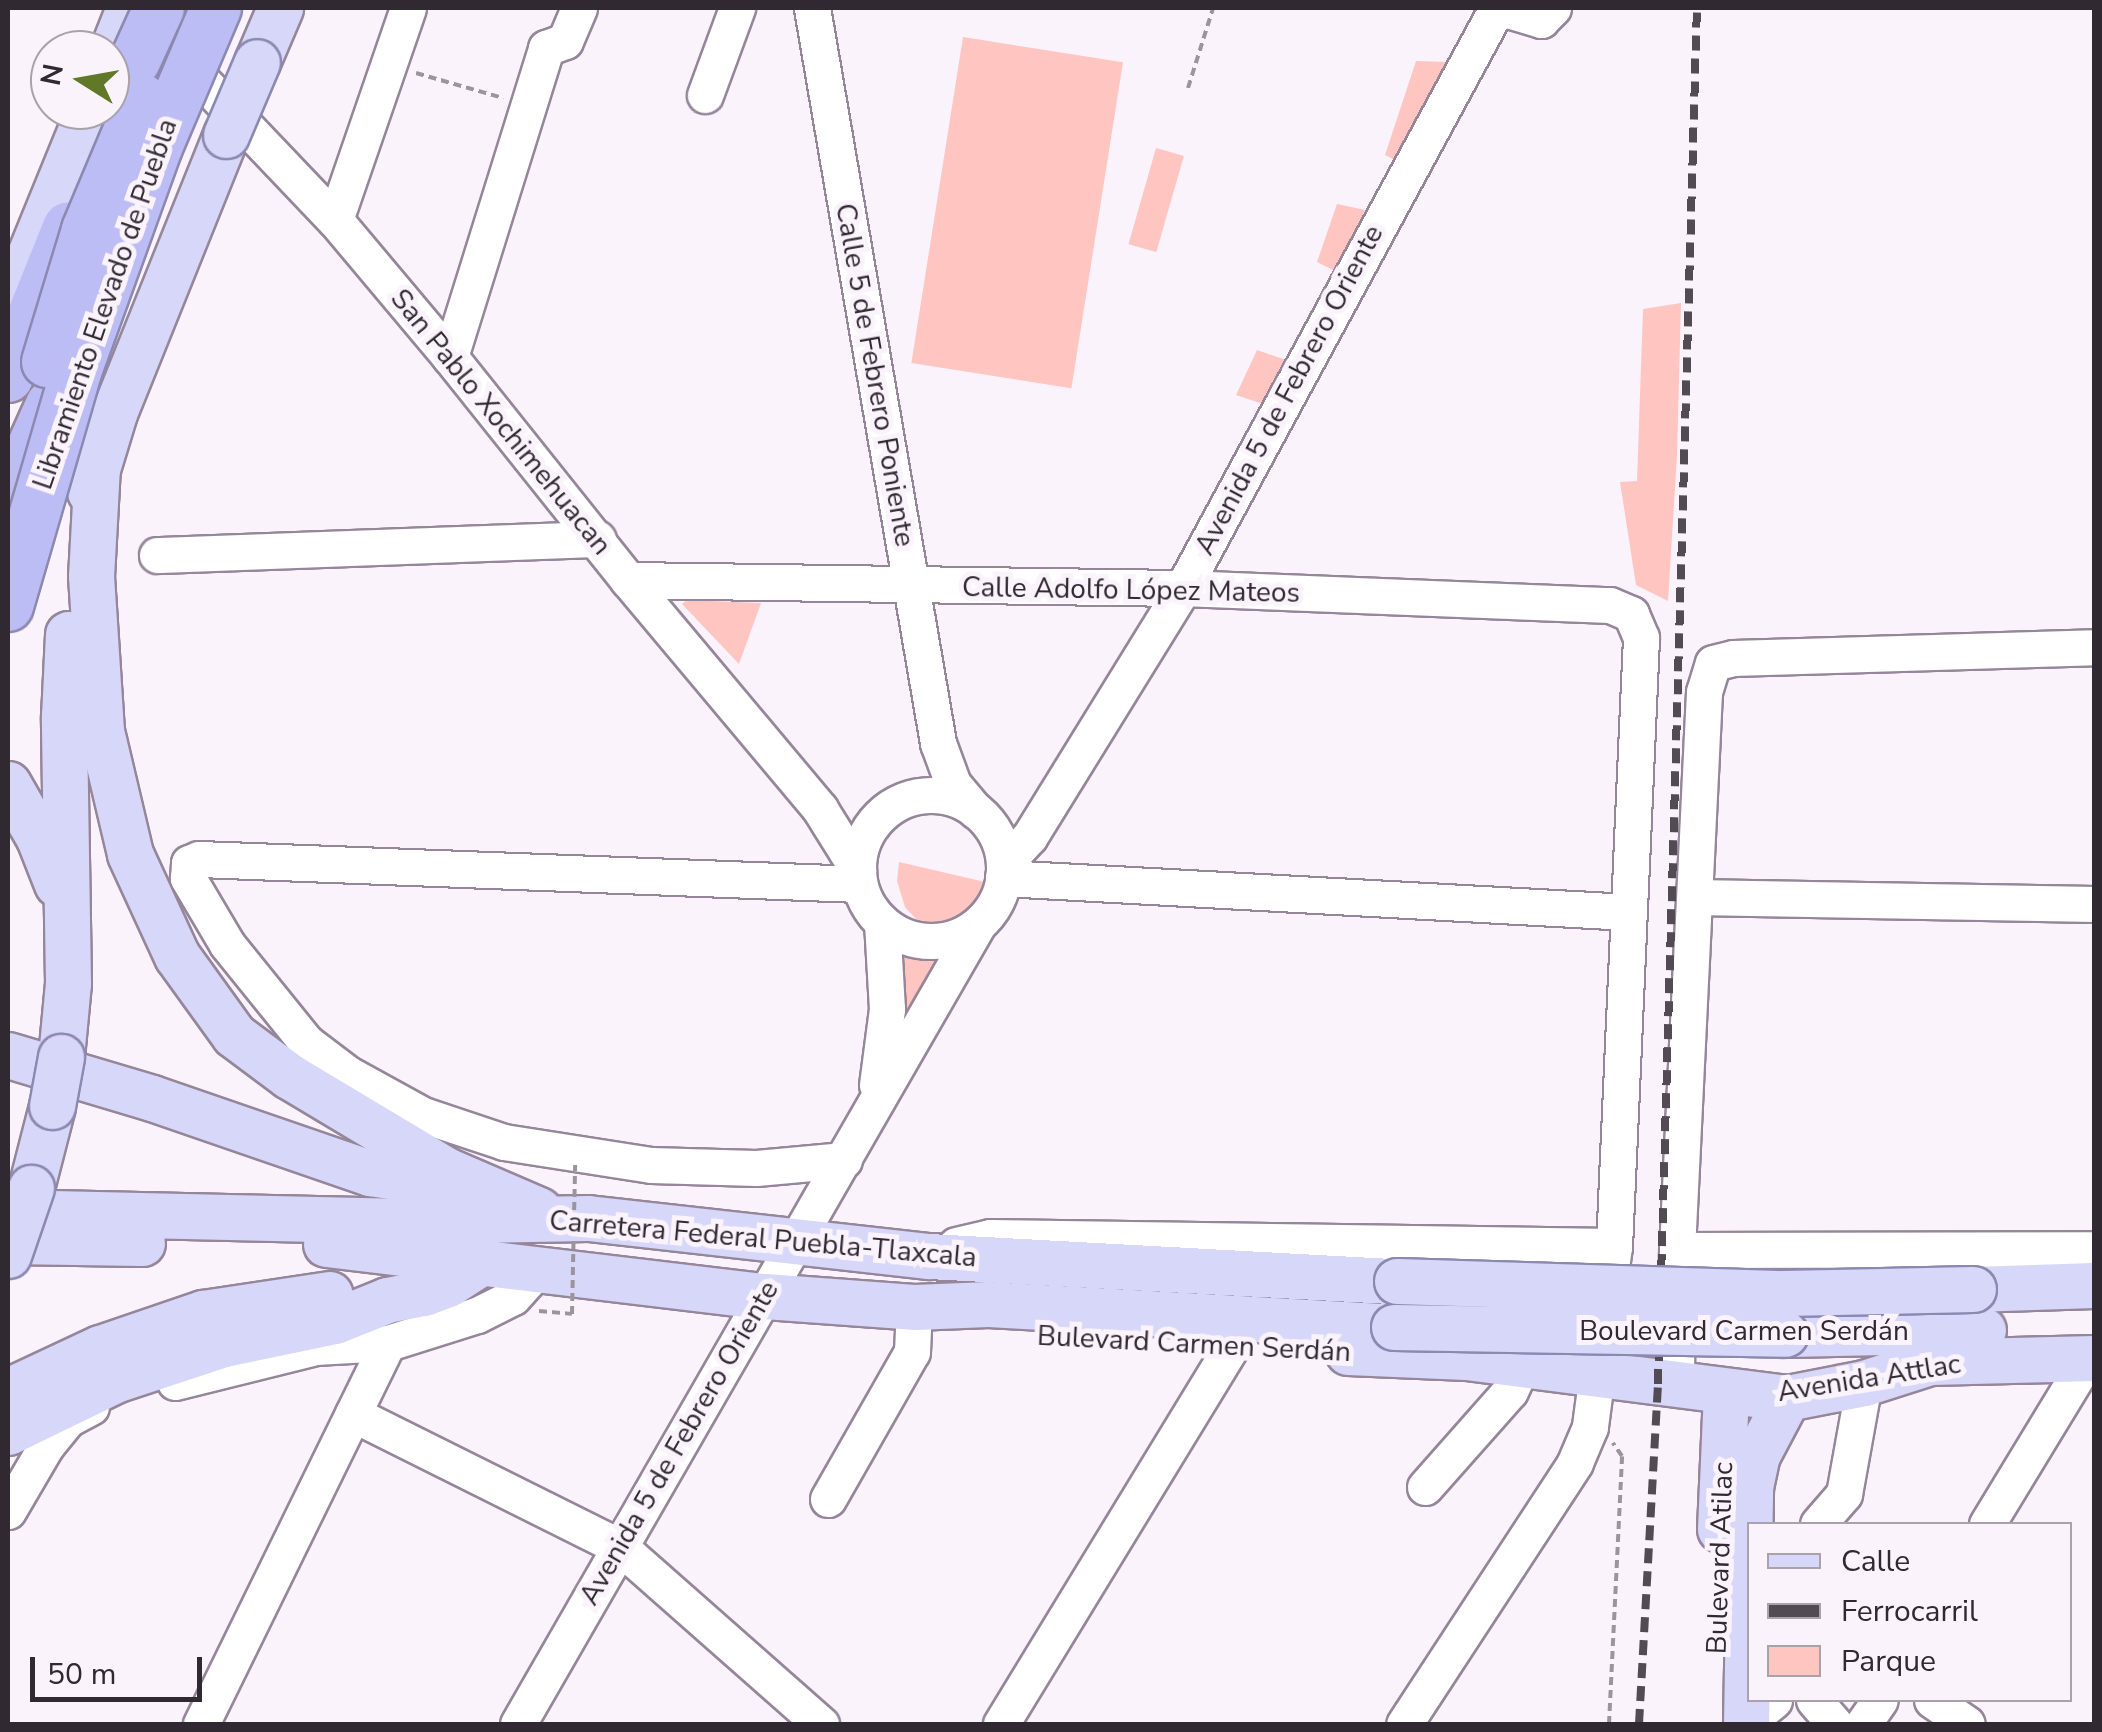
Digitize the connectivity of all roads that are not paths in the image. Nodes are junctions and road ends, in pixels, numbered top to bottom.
1 (280, 8) edge
2 (408, 8) edge
3 (578, 8) edge
4 (736, 8) edge
5 (812, 8) edge
6 (1499, 8) edge
7 (1553, 8) edge
8 (165, 24) edge
9 (705, 95) dead end
10 (81, 130) edge
11 (336, 220) junction
12 (8, 308) edge
13 (450, 357) junction
14 (8, 377) edge
15 (97, 466) junction
16 (8, 486) edge
17 (8, 501) edge
18 (598, 539) junction
19 (157, 555) dead end
20 (628, 580) junction
21 (911, 587) junction
22 (1183, 588) junction
23 (8, 606) edge
24 (2094, 647) edge
25 (938, 743) junction
26 (8, 784) edge
27 (905, 800) junction
28 (820, 809) junction
29 (976, 811) junction
30 (876, 820) junction
31 (1004, 871) junction
32 (858, 877) junction
33 (1698, 897) junction
34 (2094, 904) edge
35 (1628, 912) junction
36 (882, 924) junction
37 (976, 926) junction
38 (68, 935) junction
39 (8, 1055) edge
40 (873, 1111) junction
41 (844, 1160) junction
42 (487, 1190) junction
43 (19, 1200) edge
44 (559, 1218) junction
45 (8, 1242) edge
46 (794, 1242) junction
47 (1614, 1246) junction
48 (2094, 1249) edge
49 (1677, 1250) junction
50 (8, 1255) edge
51 (929, 1256) junction
52 (484, 1260) junction
53 (538, 1269) junction
54 (1398, 1281) joint
55 (2094, 1285) edge
56 (764, 1296) junction
57 (920, 1308) junction
58 (387, 1322) junction
59 (1394, 1327) joint
60 (1232, 1346) junction
61 (2092, 1348) edge
62 (1466, 1358) joint
63 (1930, 1362) junction
64 (1522, 1365) junction
65 (1599, 1374) junction
66 (1676, 1384) junction
67 (1864, 1384) junction
68 (8, 1391) edge
69 (1726, 1391) junction
70 (1787, 1398) junction
71 (353, 1414) junction
72 (8, 1432) edge
73 (1425, 1487) dead end
74 (828, 1500) dead end
75 (8, 1512) edge
76 (1820, 1522) edge
77 (1988, 1522) edge
78 (1740, 1526) edge
79 (620, 1546) junction
80 (1816, 1702) edge
81 (1879, 1702) edge
82 (1935, 1702) edge
83 (1745, 1718) edge
84 (201, 1724) edge
85 (518, 1724) edge
86 (821, 1724) edge
87 (1001, 1724) edge
88 (1404, 1724) edge
89 (1835, 1724) edge
90 (1863, 1724) edge
91 (1967, 1724) edge

1 - 15 main road, bridge
2 - 11 street
3 - 13 street
4 - 9 street
5 - 21 street, Calle 5 de Febrero Poniente
6 - 7 street
6 - 22 street, Avenida 5 de Febrero Oriente
8 - 11 street, San Pablo Xochimehuacan
8 - 14 highway
8 - 16 highway, Libramiento Elevado de Puebla, bridge
8 - 17 highway
8 - 23 highway, Libramiento Elevado de Puebla, bridge
10 - 12 main road
11 - 13 street, San Pablo Xochimehuacan
13 - 18 street, San Pablo Xochimehuacan
15 - 38 main road
15 - 42 main road
18 - 19 street
18 - 20 street, San Pablo Xochimehuacan
20 - 21 street, Calle Adolfo López Mateos
20 - 28 street, San Pablo Xochimehuacan
21 - 22 street, Calle Adolfo López Mateos
21 - 25 street, Calle 5 de Febrero Poniente
22 - 31 street, Avenida 5 de Febrero Oriente
22 - 35 street, Calle Adolfo López Mateos
24 - 33 street
25 - 27 street
25 - 29 street, Calle 5 de Febrero Poniente
26 - 38 main road
27 - 29 street
27 - 30 street
28 - 30 street
28 - 32 street, San Pablo Xochimehuacan
29 - 31 street
30 - 32 street
31 - 35 street
31 - 37 street
32 - 36 street
32 - 41 street
33 - 34 street
33 - 49 street
35 - 47 street
36 - 37 street
36 - 40 street, Avenida 5 de Febrero Oriente
37 - 40 street, Avenida 5 de Febrero Oriente
38 - 43 main road, bridge
39 - 42 main road
40 - 41 street, Avenida 5 de Febrero Oriente
41 - 46 street, Avenida 5 de Febrero Oriente
42 - 44 main road
43 - 44 main road, Carretera Federal Puebla-Tlaxcala
43 - 50 main road, bridge
44 - 46 main road, Carretera Federal Puebla-Tlaxcala
45 - 52 main road, Carretera Federal Puebla-Tlaxcala
46 - 51 main road, Carretera Federal Puebla-Tlaxcala
46 - 56 street, Avenida 5 de Febrero Oriente
47 - 51 street
47 - 65 street
48 - 49 street
49 - 66 street
51 - 54 main road, Carretera Federal Puebla-Tlaxcala
52 - 53 main road, Carretera Federal Puebla-Tlaxcala
52 - 58 main road
53 - 56 main road, Carretera Federal Puebla-Tlaxcala
53 - 58 street
54 - 55 main road, Boulevard Carmen Serdán, bridge
56 - 57 main road, Carretera Federal Puebla-Tlaxcala
56 - 79 street, Avenida 5 de Febrero Oriente
57 - 59 main road, Carretera Federal Puebla-Tlaxcala
57 - 60 main road, Bulevard Carmen Serdán
57 - 74 street
58 - 68 main road
58 - 71 street
58 - 72 main road
58 - 75 street
59 - 61 main road, Boulevard Carmen Serdán, bridge
60 - 62 main road, Bulevard Carmen Serdán
60 - 87 street
61 - 63 main road, Avenida Attlac
61 - 77 street
62 - 64 main road, Avenida Attlac
63 - 67 main road, Avenida Attlac
63 - 69 main road
64 - 65 main road, Avenida Attlac
64 - 73 street
65 - 66 main road, Avenida Attlac
65 - 88 street
66 - 69 main road, Avenida Attlac
67 - 70 main road, Avenida Attlac
67 - 76 street
69 - 70 main road, Avenida Attlac
69 - 78 main road, Bulevard Atilac
70 - 78 main road, Bulevard Atilac
71 - 79 street
71 - 84 street
78 - 83 main road, Bulevard Atilac
79 - 85 street, Avenida 5 de Febrero Oriente
79 - 86 street
80 - 89 street
81 - 90 street
82 - 91 street

